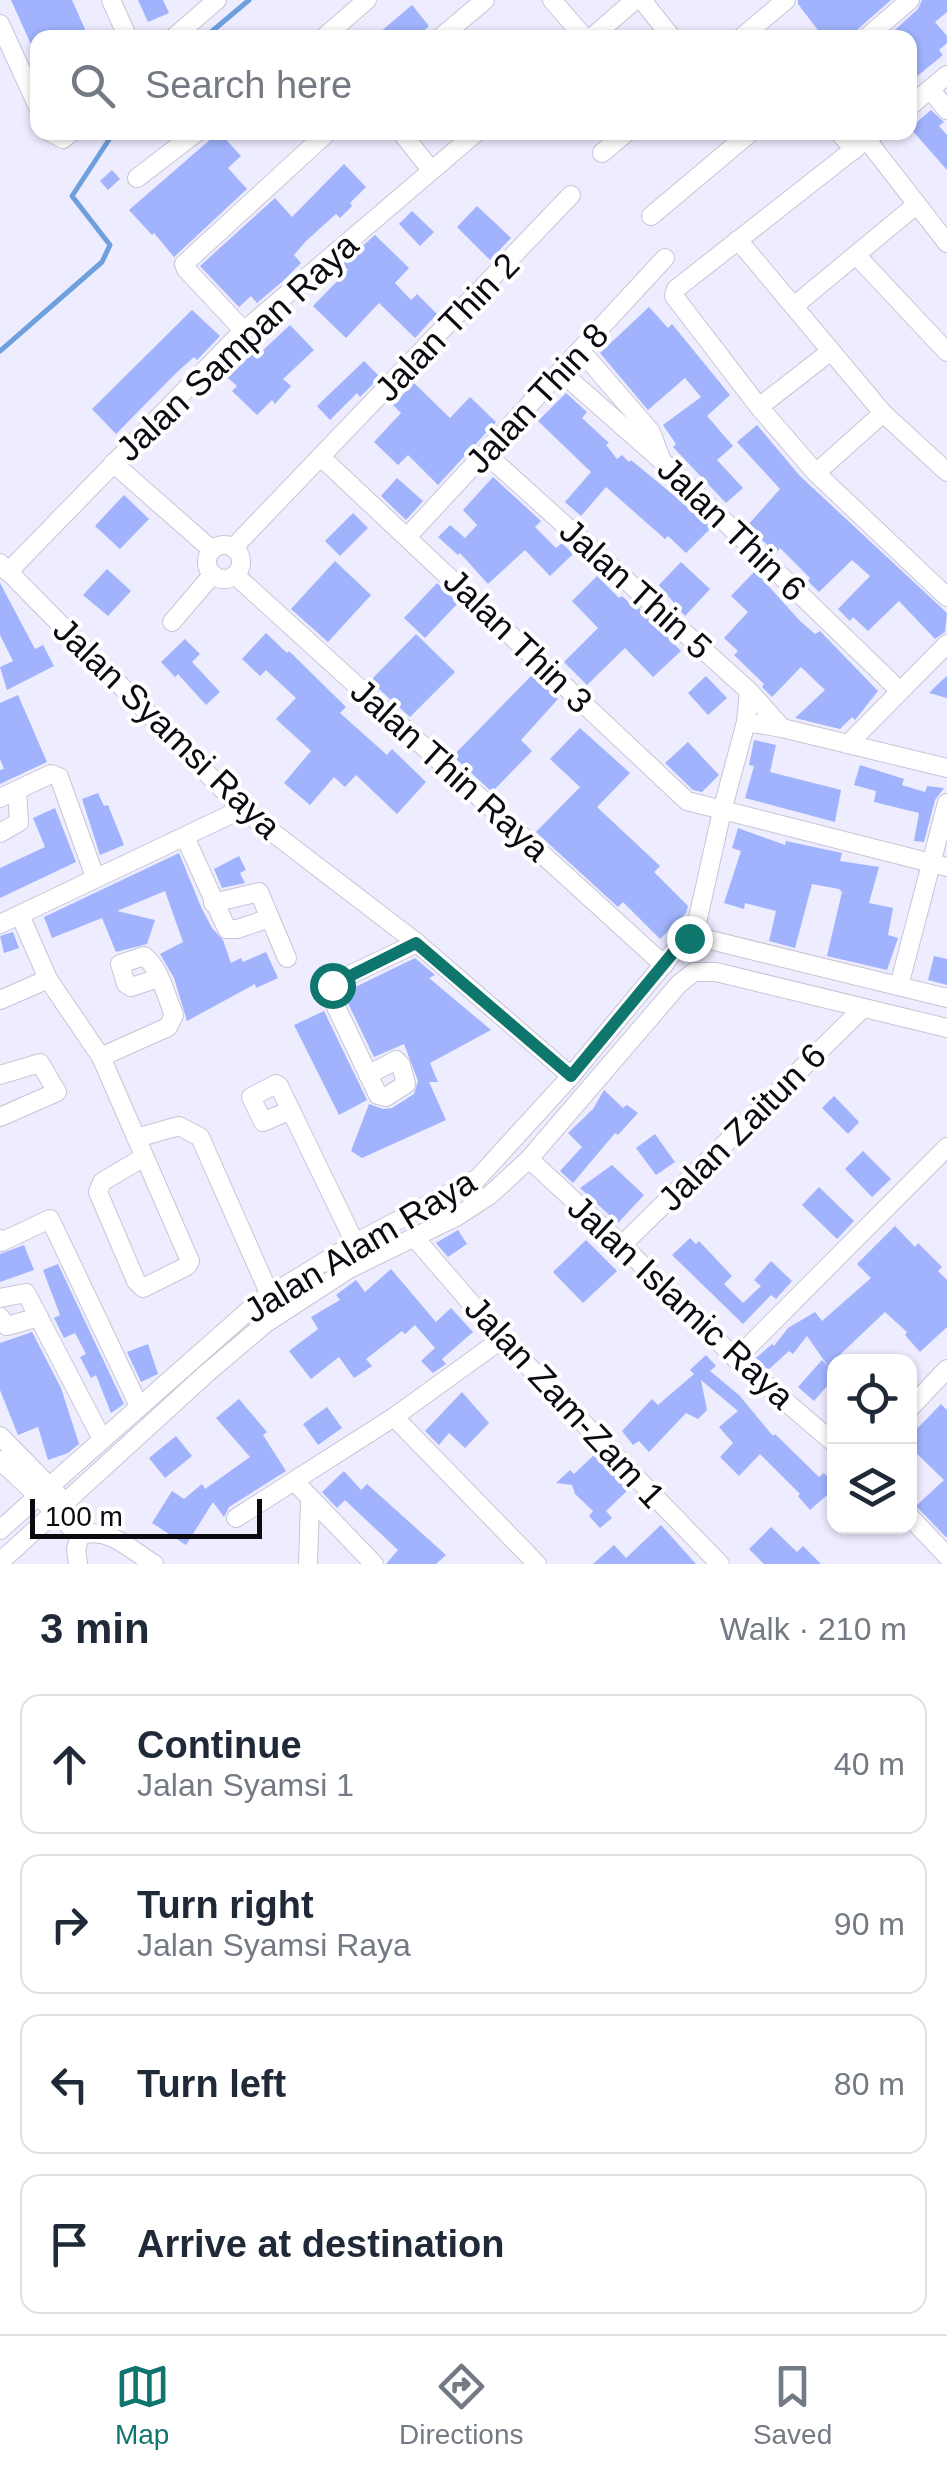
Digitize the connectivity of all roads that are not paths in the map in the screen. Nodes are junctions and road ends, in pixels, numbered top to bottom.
1 (111, 0) edge
2 (216, 0) edge
3 (367, 0) edge
4 (485, 0) edge
5 (552, 0) edge
6 (639, 0) edge
7 (786, 0) edge
8 (910, 0) edge
9 (0, 24) edge
10 (124, 30) edge
11 (182, 30) edge
12 (332, 30) edge
13 (449, 30) edge
14 (580, 30) edge
15 (599, 30) edge
16 (665, 30) edge
17 (750, 30) edge
18 (875, 30) edge
19 (947, 75) edge
20 (930, 89) junction
21 (30, 90) edge
22 (917, 100) edge
23 (947, 110) edge
24 (187, 140) edge
25 (319, 140) edge
26 (407, 140) edge
27 (467, 140) edge
28 (617, 140) edge
29 (742, 140) edge
30 (865, 141) edge
31 (602, 153) dead end
32 (431, 170) junction
33 (137, 178) dead end
34 (572, 195) dead end
35 (916, 204) junction
36 (651, 216) dead end
37 (738, 240) junction
38 (947, 242) edge
39 (857, 256) junction
40 (665, 258) dead end
41 (794, 306) junction
42 (244, 332) junction
43 (831, 350) junction
44 (581, 352) junction
45 (947, 352) edge
46 (561, 372) junction
47 (759, 407) junction
48 (883, 413) junction
49 (486, 454) junction
50 (322, 458) junction
51 (661, 460) junction
52 (113, 463) junction
53 (947, 472) edge
54 (816, 473) junction
55 (408, 536) junction
56 (233, 548) junction
57 (212, 550) junction
58 (4, 568) edge
59 (212, 574) junction
60 (236, 575) junction
61 (947, 597) edge
62 (172, 622) dead end
63 (947, 644) edge
64 (899, 690) junction
65 (750, 691) junction
66 (746, 722) junction
67 (782, 728) junction
68 (848, 744) junction
69 (947, 768) edge
70 (9, 795) edge
71 (947, 803) edge
72 (242, 810) junction
73 (722, 811) junction
74 (0, 833) edge
75 (185, 837) junction
76 (939, 865) edge
77 (94, 877) junction
78 (213, 903) junction
79 (20, 915) junction
80 (270, 918) junction
81 (0, 924) edge
82 (694, 936) junction
83 (416, 943) junction
84 (287, 958) dead end
85 (664, 965) junction
86 (159, 978) dead end
87 (48, 980) junction
88 (899, 986) junction
89 (947, 998) edge
90 (0, 1000) edge
91 (862, 1009) junction
92 (947, 1028) edge
93 (101, 1057) junction
94 (0, 1074) edge
95 (368, 1075) dead end
96 (571, 1076) junction
97 (291, 1110) dead end
98 (0, 1117) edge
99 (136, 1138) junction
100 (947, 1147) edge
101 (144, 1157) junction
102 (529, 1159) junction
103 (414, 1237) junction
104 (0, 1239) edge
105 (355, 1243) junction
106 (622, 1245) junction
107 (269, 1294) junction
108 (0, 1298) edge
109 (280, 1313) junction
110 (0, 1316) edge
111 (39, 1317) junction
112 (502, 1339) junction
113 (736, 1359) junction
114 (947, 1369) edge
115 (917, 1401) edge
116 (139, 1406) junction
117 (394, 1417) junction
118 (0, 1436) edge
119 (827, 1437) edge
120 (102, 1438) junction
121 (0, 1460) edge
122 (295, 1482) junction
123 (44, 1491) junction
124 (310, 1501) junction
125 (58, 1507) junction
126 (236, 1518) dead end
127 (917, 1524) edge
128 (0, 1530) edge
129 (75, 1530) junction
130 (947, 1556) edge
131 (0, 1562) edge
132 (78, 1564) edge
133 (154, 1564) edge
134 (308, 1564) edge
135 (374, 1564) edge
136 (537, 1564) edge
137 (720, 1564) edge

1 - 10 street
2 - 11 street
3 - 12 street
4 - 13 street
5 - 14 street
6 - 15 street
6 - 16 street
7 - 17 street
8 - 18 street
9 - 21 street
19 - 20 street
20 - 22 street
20 - 23 street
24 - 33 street
25 - 42 street
26 - 32 street
27 - 32 street, Jalan Sampan Raya
28 - 31 street
29 - 36 street
30 - 35 street
30 - 37 street
32 - 42 street, Jalan Sampan Raya
34 - 50 street, Jalan Thin 2
35 - 38 street
35 - 39 street
37 - 41 street
37 - 47 street
39 - 41 street
39 - 45 street
40 - 44 street, Jalan Thin 8
41 - 43 street
42 - 52 street, Jalan Sampan Raya
43 - 47 street
43 - 48 street
44 - 46 street, Jalan Thin 8
44 - 51 street
46 - 49 street, Jalan Thin 8
46 - 51 street, Jalan Thin 6
47 - 54 street
48 - 53 street
48 - 54 street
49 - 55 street, Jalan Thin 8
49 - 65 street, Jalan Thin 5
50 - 55 street, Jalan Thin 3
50 - 56 street, Jalan Thin 2
51 - 64 street, Jalan Thin 6
52 - 57 street
52 - 58 street, Jalan Sampan Raya
54 - 61 street
55 - 73 street, Jalan Thin 3
56 - 57 street
56 - 60 street
57 - 59 street
58 - 72 street, Jalan Syamsi Raya
59 - 60 street
59 - 62 street
60 - 85 street, Jalan Thin Raya
63 - 64 street
64 - 68 street
65 - 66 street
65 - 67 street, Jalan Thin 5
66 - 67 street
66 - 73 street
67 - 68 street
68 - 69 street
70 - 74 street
70 - 77 street
71 - 76 street
72 - 75 street
72 - 83 street, Jalan Syamsi Raya
73 - 76 street, Jalan Thin 3
73 - 82 street
75 - 77 street
75 - 78 street
76 - 88 street
77 - 79 street
78 - 80 street
78 - 80 street
79 - 81 street
79 - 87 street
80 - 84 street
82 - 85 street, Jalan Alam Raya
82 - 88 street
83 - 95 street
83 - 96 street, Jalan Syamsi Raya
85 - 96 street, Jalan Alam Raya
86 - 93 street
87 - 90 street
87 - 93 street
88 - 89 street
91 - 92 street
91 - 102 street
91 - 106 street, Jalan Zaitun 6
93 - 99 street
94 - 98 street
96 - 105 street, Jalan Alam Raya
97 - 105 street
99 - 101 street
99 - 107 street
100 - 113 street
101 - 101 street
102 - 103 street
102 - 106 street, Jalan Islamic Raya
103 - 109 street
103 - 112 street, Jalan Zam-Zam 1
104 - 116 street
105 - 107 street, Jalan Alam Raya
106 - 113 street, Jalan Islamic Raya
107 - 109 street
107 - 116 street, Jalan Alam Raya
108 - 111 street
109 - 125 street
110 - 111 street
111 - 120 street
112 - 117 street
112 - 137 street, Jalan Zam-Zam 1
113 - 119 street, Jalan Islamic Raya
114 - 115 street
116 - 120 street, Jalan Alam Raya
117 - 122 street
117 - 136 street
118 - 123 street
120 - 123 street, Jalan Alam Raya
121 - 123 street
122 - 124 street
122 - 126 street
123 - 125 street
123 - 128 street, Jalan Alam Raya
124 - 134 street
124 - 135 street
125 - 129 street
125 - 131 street
127 - 130 street
129 - 132 street
129 - 133 street

